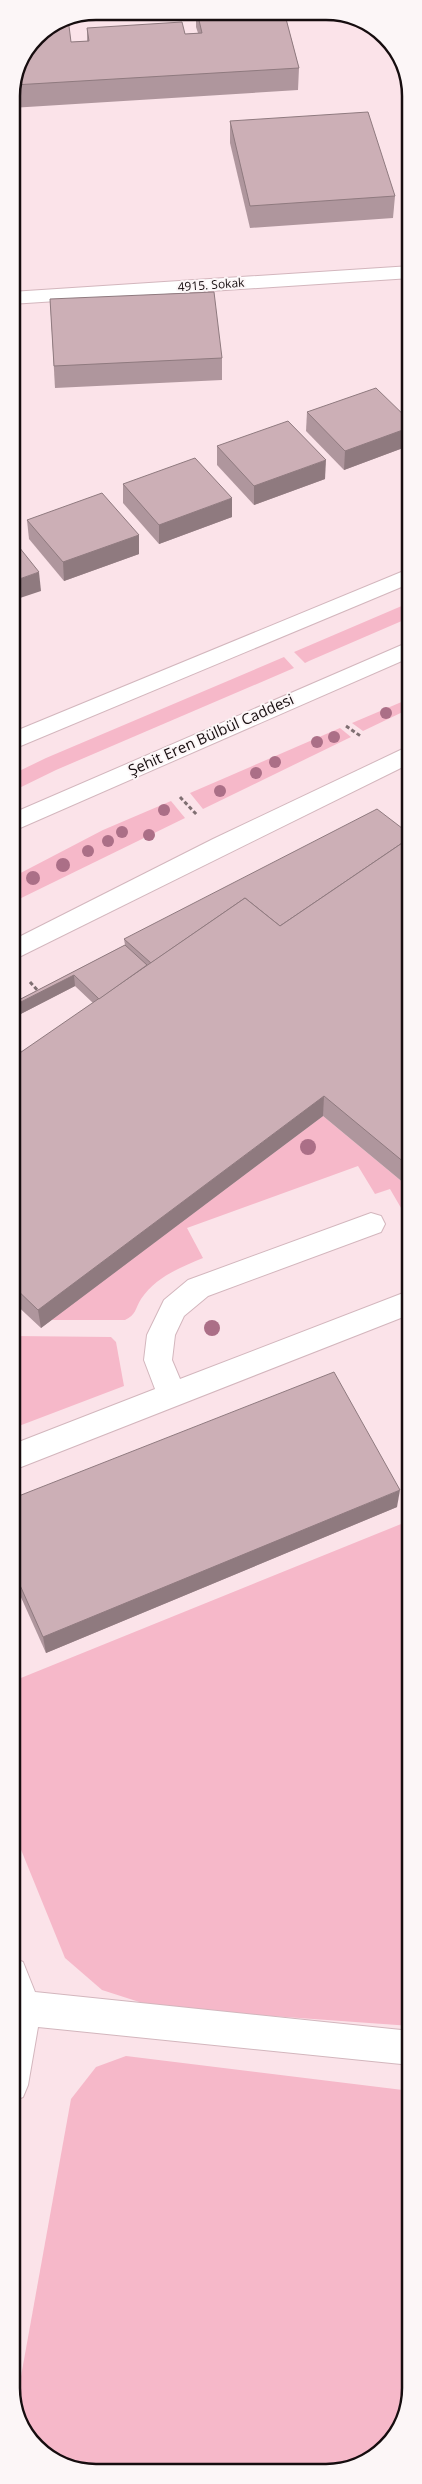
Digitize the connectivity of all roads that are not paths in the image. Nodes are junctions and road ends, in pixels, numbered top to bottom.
1 (402, 273) edge
2 (20, 297) edge
3 (402, 578) edge
4 (402, 651) edge
5 (20, 738) edge
6 (402, 757) edge
7 (20, 820) edge
8 (20, 948) edge
9 (371, 1224) dead end
10 (402, 1306) edge
11 (172, 1395) junction
12 (20, 1455) edge
13 (20, 1997) edge
14 (24, 2008) junction
15 (20, 2034) edge
16 (402, 2047) edge

1 - 2 street, 4915. Sokak
3 - 5 street
4 - 7 street, Şehit Eren Bülbül Caddesi
6 - 8 street
9 - 11 street
10 - 11 street
11 - 12 street
13 - 14 street
14 - 15 street
14 - 16 street

